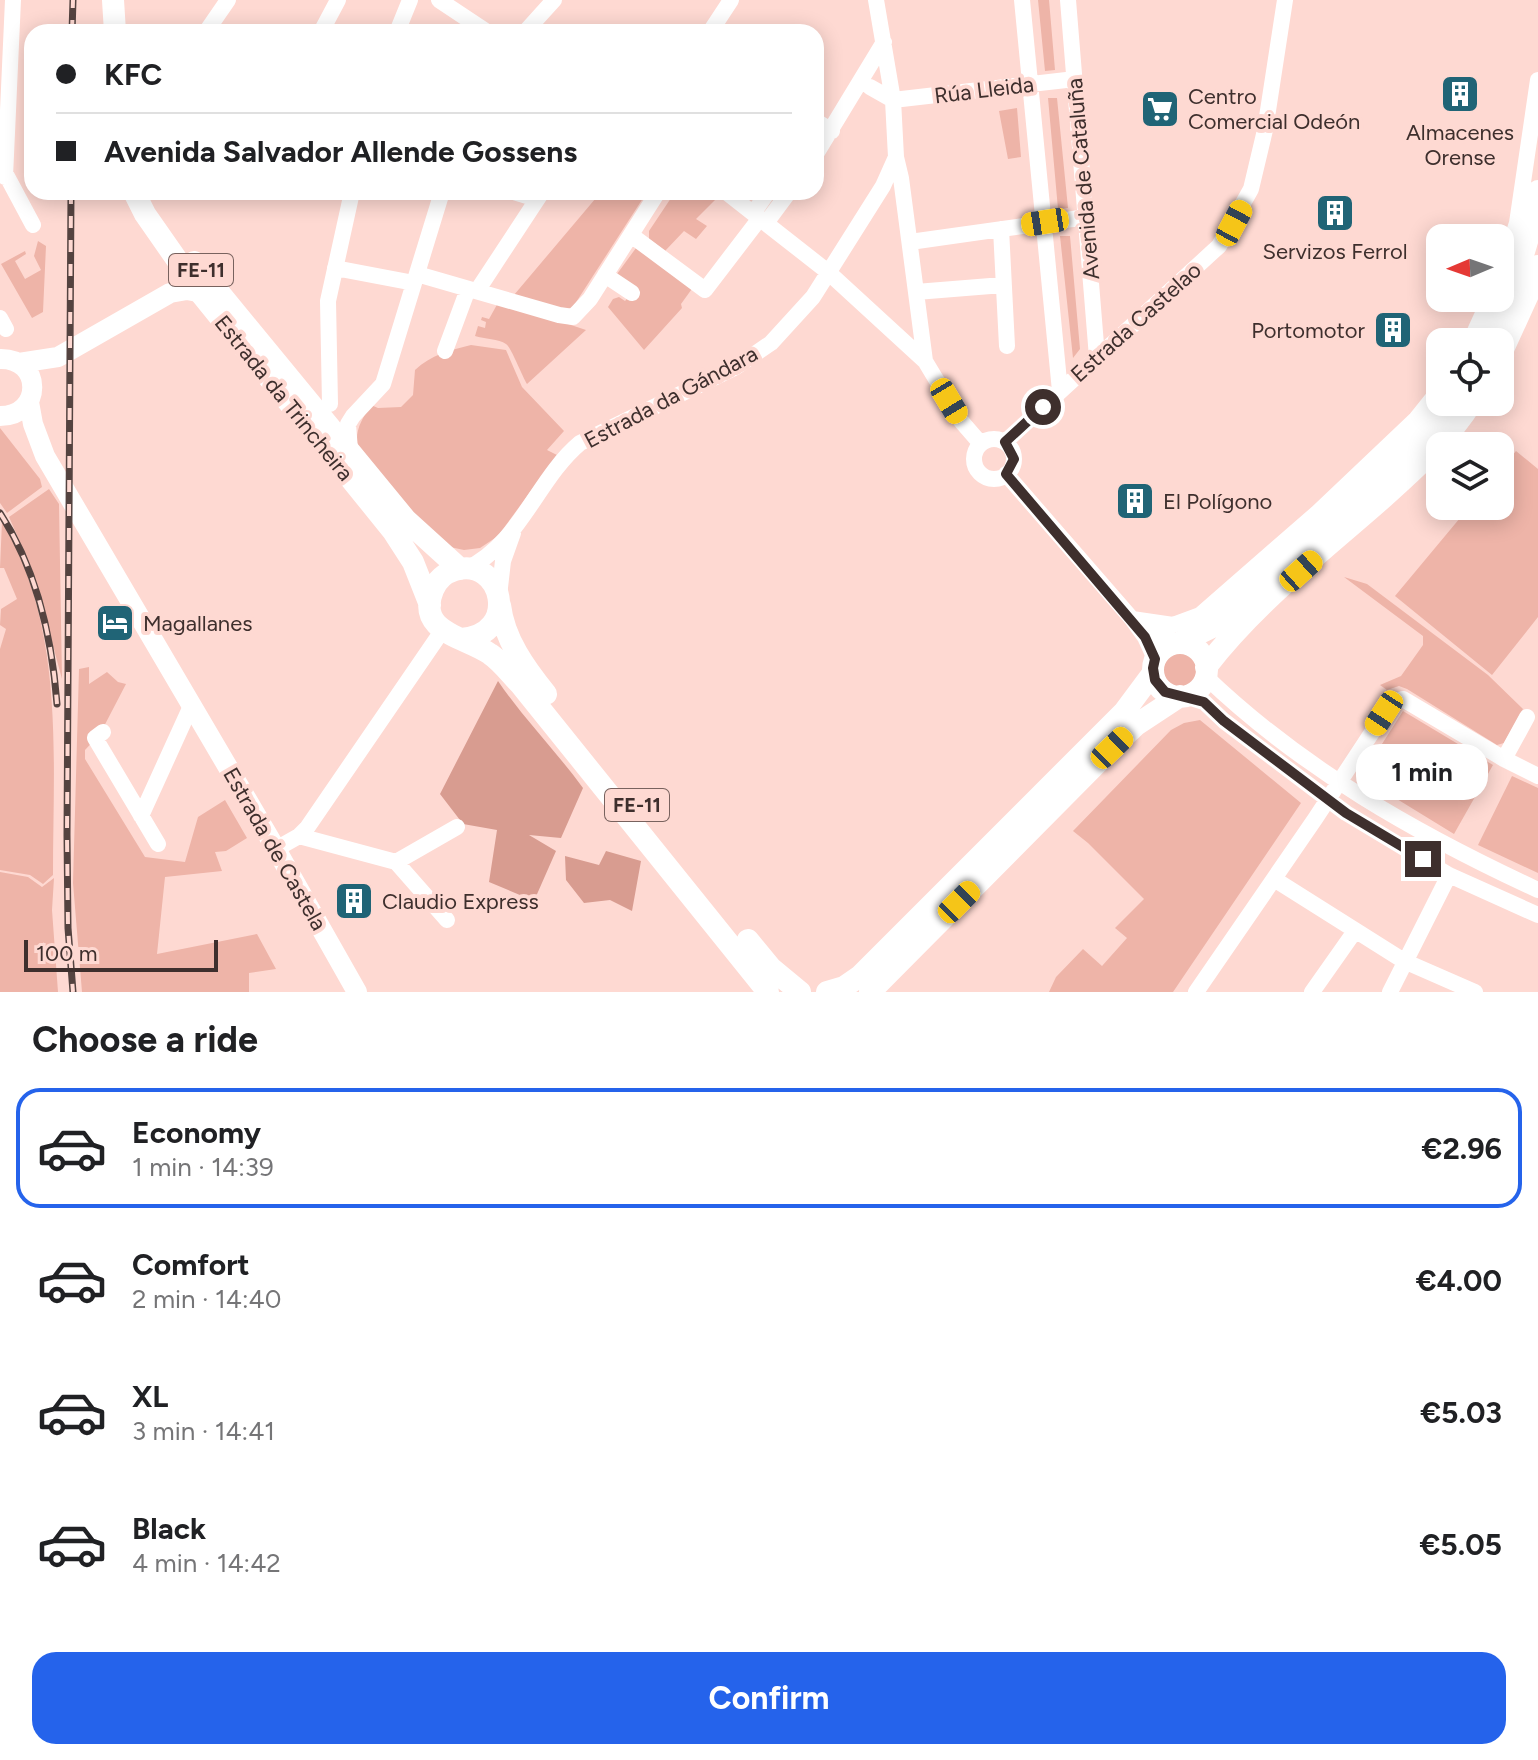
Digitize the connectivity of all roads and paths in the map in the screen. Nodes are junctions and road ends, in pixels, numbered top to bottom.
1 (2, 0) edge
2 (13, 0) edge
3 (228, 0) edge
4 (338, 0) edge
5 (410, 0) edge
6 (439, 0) edge
7 (554, 0) edge
8 (731, 0) edge
9 (876, 0) edge
10 (1022, 0) edge
11 (1068, 0) edge
12 (1285, 0) edge
13 (13, 19) junction
14 (211, 24) edge
15 (325, 24) edge
16 (400, 24) edge
17 (475, 24) edge
18 (532, 24) edge
19 (715, 24) edge
20 (884, 42) junction
21 (6, 45) edge
22 (889, 74) junction
23 (1075, 79) junction
24 (1538, 80) edge
25 (864, 84) junction
26 (1031, 84) junction
27 (893, 100) junction
28 (824, 126) edge
29 (832, 131) junction
30 (824, 142) edge
31 (896, 157) junction
32 (0, 161) edge
33 (5, 177) junction
34 (901, 178) junction
35 (883, 186) junction
36 (1538, 191) edge
37 (350, 200) edge
38 (440, 200) edge
39 (536, 200) edge
40 (653, 200) edge
41 (736, 200) edge
42 (766, 200) edge
43 (780, 200) edge
44 (147, 203) edge
45 (1087, 217) junction
46 (760, 218) junction
47 (1045, 222) junction
48 (33, 225) dead end
49 (1001, 229) junction
50 (1514, 232) edge
51 (631, 235) junction
52 (910, 242) junction
53 (1538, 266) edge
54 (335, 268) junction
55 (828, 272) junction
56 (605, 275) junction
57 (416, 278) junction
58 (1003, 285) junction
59 (198, 290) junction
60 (472, 290) junction
61 (916, 292) junction
62 (632, 293) dead end
63 (156, 302) junction
64 (921, 324) junction
65 (1494, 328) edge
66 (1513, 328) edge
67 (897, 337) junction
68 (1007, 346) dead end
69 (445, 351) dead end
70 (258, 354) junction
71 (58, 357) junction
72 (1097, 357) junction
73 (6, 359) edge
74 (925, 361) junction
75 (1060, 391) junction
76 (31, 395) junction
77 (318, 403) junction
78 (1426, 406) edge
79 (2, 416) edge
80 (353, 416) junction
81 (1439, 416) edge
82 (1461, 416) edge
83 (1005, 442) junction
84 (981, 444) junction
85 (42, 451) junction
86 (351, 456) junction
87 (1006, 474) junction
88 (515, 528) junction
89 (463, 569) junction
90 (500, 600) junction
91 (430, 606) junction
92 (1132, 619) junction
93 (452, 635) junction
94 (1176, 643) junction
95 (1154, 666) junction
96 (1206, 671) junction
97 (1182, 696) junction
98 (191, 706) junction
99 (1527, 717) dead end
100 (103, 732) dead end
101 (1504, 759) junction
102 (1538, 776) edge
103 (1338, 784) junction
104 (1328, 800) junction
105 (141, 816) junction
106 (457, 827) dead end
107 (299, 836) junction
108 (158, 844) dead end
109 (276, 849) junction
110 (396, 862) junction
111 (1449, 875) junction
112 (1274, 879) junction
113 (1538, 890) edge
114 (1538, 915) edge
115 (447, 920) dead end
116 (1355, 931) junction
117 (1404, 961) junction
118 (357, 992) edge
119 (768, 992) edge
120 (800, 992) edge
121 (827, 992) edge
122 (870, 992) edge
123 (1196, 992) edge
124 (1312, 992) edge
125 (1390, 992) edge
126 (1475, 992) edge

1 - 13 street
2 - 13 street
3 - 14 street
4 - 15 street
5 - 16 street
6 - 17 street
7 - 18 street
8 - 19 street
9 - 20 street, Estrada da Gándara
10 - 26 street, Avenida de Cataluña
11 - 23 street, Avenida de Cataluña
12 - 72 street, Estrada Castelao
13 - 21 street
20 - 22 street, Estrada da Gándara
20 - 25 street
21 - 33 street
22 - 25 street
22 - 27 street, Estrada da Gándara
23 - 26 street, Rúa Lleida
23 - 45 street, Avenida de Cataluña
24 - 50 street
25 - 27 street
25 - 29 street
26 - 27 street, Rúa Lleida
26 - 47 street, Avenida de Cataluña
27 - 31 street, Estrada da Gándara
28 - 29 street
29 - 30 street
31 - 34 street
31 - 35 street, Estrada da Gándara
32 - 33 street
33 - 48 street
34 - 35 street
34 - 52 street
35 - 55 street, Estrada da Gándara
36 - 65 highway
37 - 54 street
38 - 57 street
39 - 60 street
40 - 51 street
41 - 46 street
42 - 46 street
43 - 46 street
44 - 59 highway, Estrada da Trincheira / FE-11
44 - 63 main road
44 - 70 highway, Estrada da Trincheira / FE-11
45 - 47 street
45 - 72 street, Avenida de Cataluña
46 - 51 street
46 - 55 street
47 - 49 street
47 - 75 street, Avenida de Cataluña
49 - 52 street
49 - 58 street
51 - 56 street
52 - 61 street
53 - 66 highway
54 - 57 street
54 - 77 street
55 - 67 street
55 - 88 street, Estrada da Gándara
56 - 60 street
56 - 62 street
57 - 60 street
57 - 80 street
58 - 61 street
58 - 68 street
59 - 63 main road
59 - 70 highway, Estrada da Trincheira / FE-11
60 - 69 street
61 - 64 street
63 - 70 main road
63 - 71 main road
64 - 67 street
64 - 74 street
67 - 74 street
70 - 77 highway, Estrada da Trincheira / FE-11
70 - 91 highway, Estrada da Trincheira / FE-11
71 - 73 main road
71 - 76 main road
72 - 75 street, Estrada Castelao
73 - 76 main road
74 - 84 street
75 - 83 street, Estrada Castelao
76 - 79 main road
76 - 85 main road
77 - 80 street
77 - 86 highway, Estrada da Trincheira / FE-11
78 - 92 street
79 - 85 main road
80 - 86 street
81 - 94 highway
82 - 96 highway
83 - 84 street
83 - 87 street
84 - 87 street
85 - 98 main road, Estrada de Castela
86 - 89 highway, Estrada da Trincheira / FE-11
87 - 92 street
88 - 89 street
88 - 90 street
89 - 90 highway, FE-11
89 - 91 highway
90 - 93 highway
90 - 120 highway, FE-11
91 - 93 highway, FE-11
92 - 94 street
92 - 95 street
93 - 107 street
93 - 119 highway, FE-11
94 - 95 highway
94 - 96 highway
95 - 97 highway
95 - 121 highway
96 - 97 highway
96 - 103 street
97 - 104 street
97 - 122 highway
98 - 105 street
98 - 109 main road, Estrada de Castela
99 - 101 street
100 - 105 street
101 - 102 street
101 - 103 street
103 - 104 street
103 - 113 street
104 - 111 street
104 - 112 street
105 - 108 street
106 - 110 street
107 - 109 street
107 - 110 street
109 - 118 main road, Estrada de Castela
110 - 115 street
111 - 114 street
111 - 117 street
112 - 116 street
112 - 123 street
116 - 117 street
116 - 124 street
117 - 125 street
117 - 126 street

